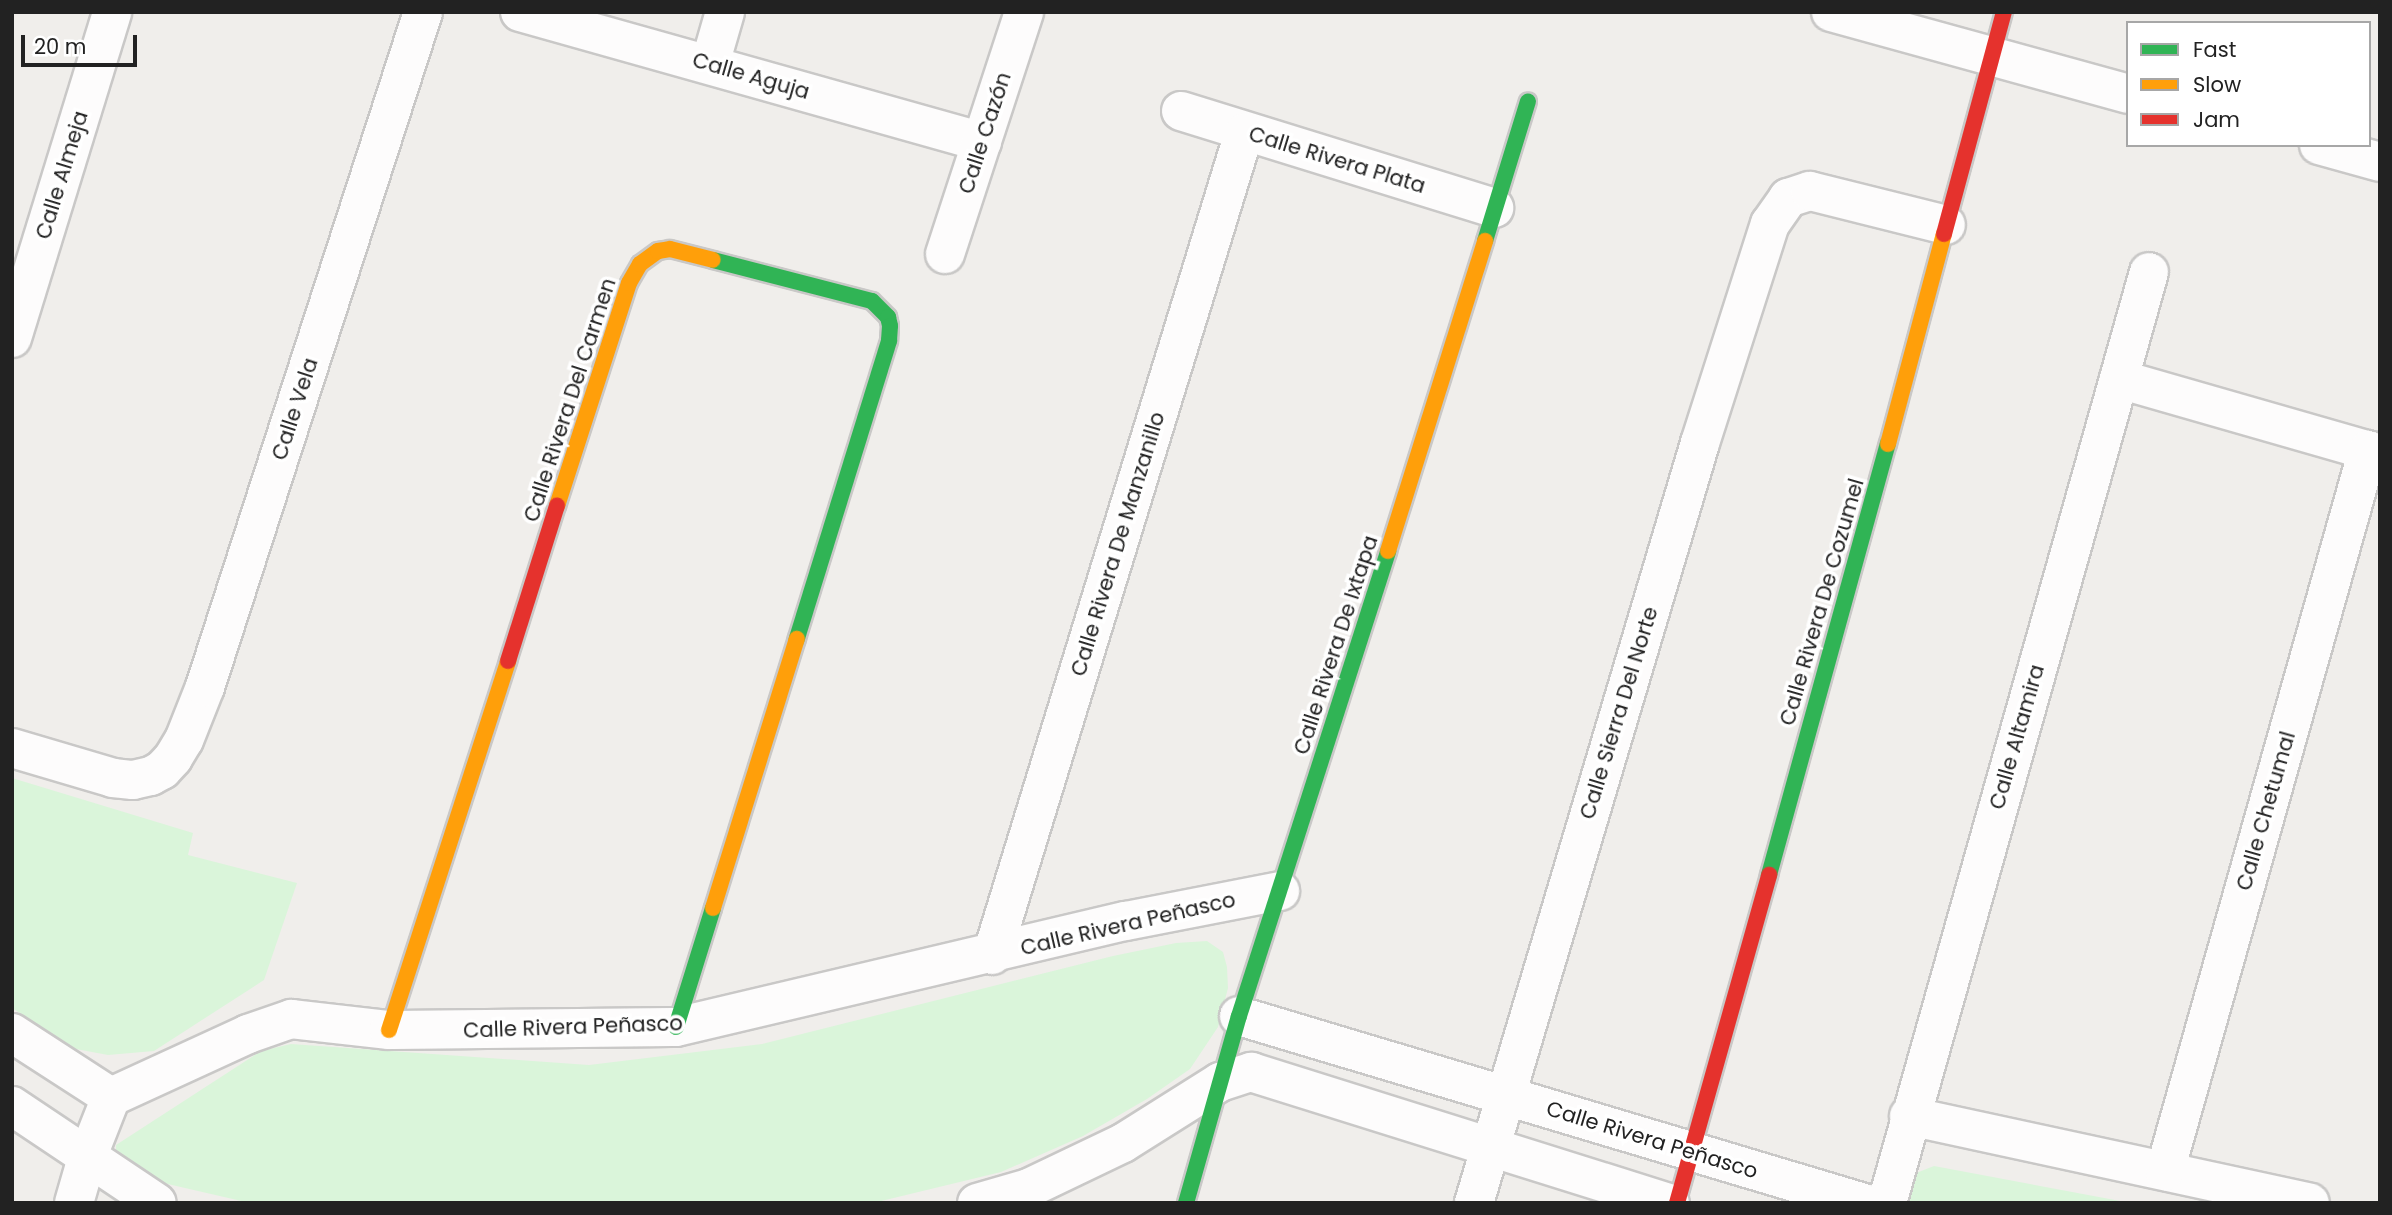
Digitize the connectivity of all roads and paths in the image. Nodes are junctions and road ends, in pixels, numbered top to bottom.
1 (111, 12) edge
2 (423, 12) edge
3 (520, 12) edge
4 (724, 12) edge
5 (1024, 12) edge
6 (1831, 12) edge
7 (2004, 12) edge
8 (1991, 57) junction
9 (710, 64) junction
10 (2126, 93) edge
11 (1528, 101) dead end
12 (1181, 111) dead end
13 (1244, 133) junction
14 (982, 142) junction
15 (2326, 147) edge
16 (2380, 162) edge
17 (1494, 208) junction
18 (1946, 225) junction
19 (945, 254) dead end
20 (2150, 272) dead end
21 (12, 338) edge
22 (2119, 379) junction
23 (2374, 452) edge
24 (12, 748) edge
25 (1280, 891) junction
26 (992, 955) junction
27 (1239, 1017) junction
28 (677, 1027) junction
29 (389, 1030) junction
30 (12, 1033) edge
31 (1220, 1082) junction
32 (1506, 1096) junction
33 (111, 1097) junction
34 (12, 1106) edge
35 (1909, 1116) junction
36 (1490, 1147) junction
37 (1689, 1151) junction
38 (87, 1158) junction
39 (2165, 1171) junction
40 (74, 1203) edge
41 (157, 1203) edge
42 (977, 1203) edge
43 (1186, 1203) edge
44 (1474, 1203) edge
45 (1670, 1203) edge
46 (1677, 1203) edge
47 (1864, 1203) edge
48 (1887, 1203) edge
49 (2310, 1203) edge

1 - 21 street, Calle Almeja
2 - 24 street, Calle Vela
3 - 9 street, Calle Aguja
4 - 9 street
5 - 14 street, Calle Cazón
6 - 8 street
7 - 8 street, Calle Rivera De Cozumel
8 - 10 street
8 - 18 street, Calle Rivera De Cozumel
9 - 14 street, Calle Aguja
11 - 17 street, Calle Rivera De Ixtapa
12 - 13 street, Calle Rivera Plata
13 - 17 street, Calle Rivera Plata
13 - 26 street, Calle Rivera De Manzanillo
14 - 19 street, Calle Cazón
15 - 16 street
17 - 25 street, Calle Rivera De Ixtapa
18 - 32 street, Calle Sierra Del Norte
18 - 37 street, Calle Rivera De Cozumel
20 - 22 street, Calle Altamira
22 - 23 street
22 - 35 street, Calle Altamira
23 - 39 street, Calle Chetumal
25 - 26 street, Calle Rivera Peñasco
25 - 27 street, Calle Rivera De Ixtapa
26 - 28 street, Calle Rivera Peñasco
27 - 31 street, Calle Rivera De Ixtapa
27 - 32 street, Calle Rivera Peñasco
28 - 29 street, Calle Rivera Peñasco
28 - 29 street, Calle Rivera Del Carmen
29 - 33 street, Calle Rivera Peñasco
30 - 33 street
31 - 36 street
31 - 42 street
31 - 43 street, Calle Rivera De Ixtapa
32 - 36 street, Calle Sierra Del Norte
32 - 37 street, Calle Rivera Peñasco
33 - 38 street
34 - 38 street
35 - 39 street
35 - 48 street, Calle Altamira
36 - 44 street, Calle Sierra Del Norte
36 - 45 street
37 - 46 street, Calle Rivera De Cozumel
37 - 47 street, Calle Rivera Peñasco
38 - 40 street
38 - 41 street
39 - 49 street

